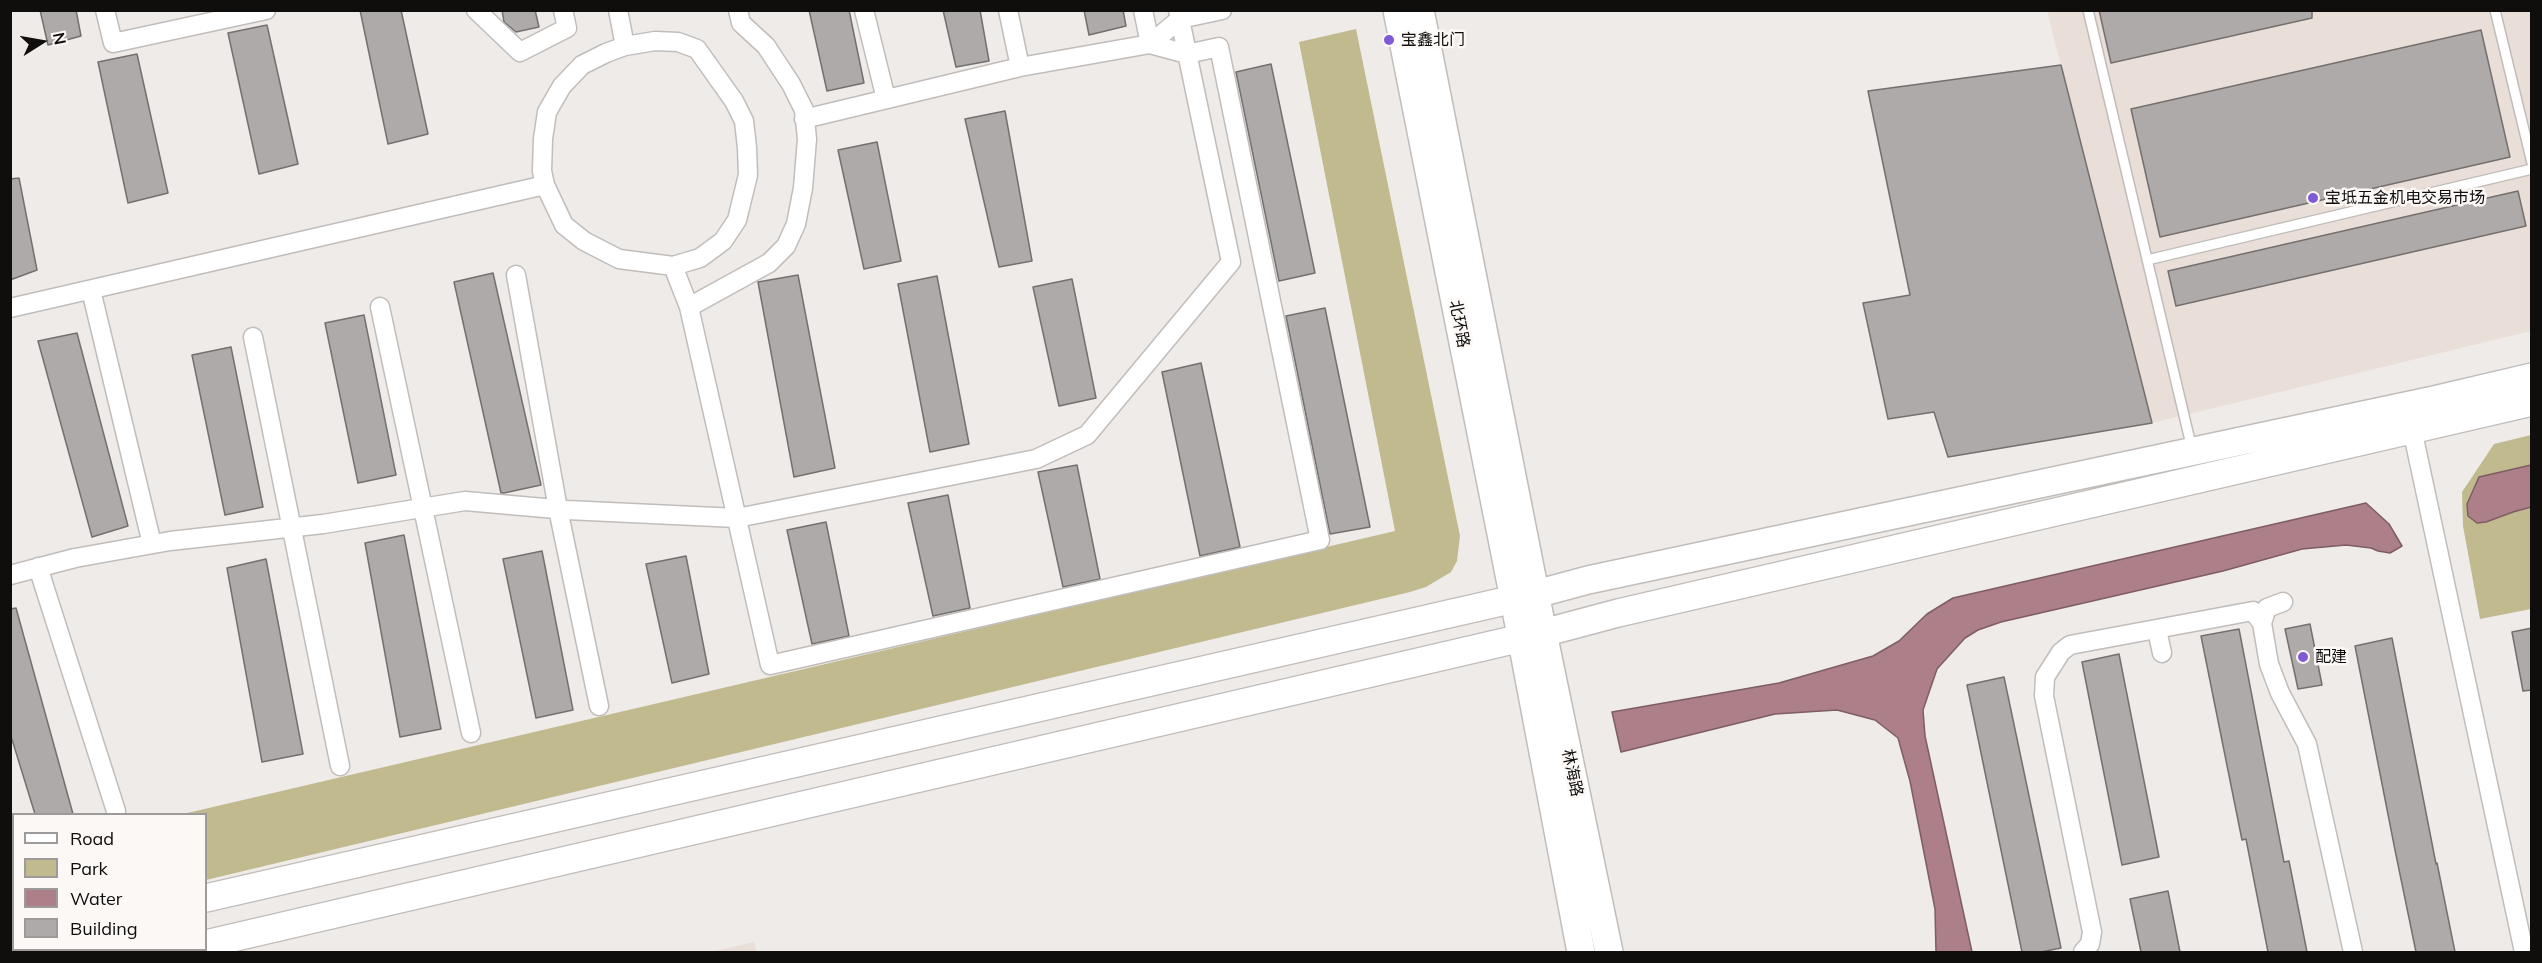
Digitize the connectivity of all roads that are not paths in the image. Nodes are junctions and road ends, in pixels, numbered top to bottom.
1 (105, 10) edge
2 (266, 10) edge
3 (476, 10) edge
4 (563, 10) edge
5 (618, 10) edge
6 (738, 10) edge
7 (864, 10) edge
8 (1008, 10) edge
9 (1143, 10) edge
10 (1222, 10) edge
11 (1397, 10) edge
12 (1420, 10) edge
13 (2088, 10) edge
14 (2495, 10) edge
15 (240, 13) edge
16 (1179, 15) edge
17 (1150, 44) junction
18 (625, 46) junction
19 (1187, 54) junction
20 (1020, 67) junction
21 (886, 99) junction
22 (804, 118) junction
23 (2532, 163) edge
24 (2532, 169) edge
25 (544, 185) junction
26 (2147, 260) junction
27 (673, 266) junction
28 (516, 275) dead end
29 (91, 290) junction
30 (380, 307) dead end
31 (689, 307) junction
32 (10, 308) edge
33 (253, 337) dead end
34 (2532, 377) edge
35 (2532, 402) edge
36 (2412, 429) junction
37 (2193, 452) junction
38 (423, 508) junction
39 (558, 509) junction
40 (737, 518) junction
41 (291, 528) junction
42 (152, 544) junction
43 (38, 567) junction
44 (10, 575) edge
45 (1525, 596) junction
46 (2283, 602) dead end
47 (2262, 623) junction
48 (2157, 630) junction
49 (1532, 636) junction
50 (2162, 653) dead end
51 (599, 706) dead end
52 (471, 733) dead end
53 (340, 766) dead end
54 (116, 811) dead end
55 (207, 898) edge
56 (2525, 926) edge
57 (207, 944) edge
58 (1581, 952) edge
59 (1609, 952) edge
60 (2083, 952) edge
61 (2353, 952) edge
62 (2524, 952) edge

1 - 15 street
2 - 15 street
3 - 4 street
5 - 18 street
6 - 22 street
7 - 21 street
8 - 20 street
9 - 17 street
10 - 16 street
11 - 45 main road, 北环路
12 - 45 main road, 北环路
13 - 26 lane
14 - 23 lane
16 - 17 street
16 - 19 street
17 - 19 street
17 - 20 street
18 - 25 street
18 - 27 street
19 - 40 street
19 - 40 street
20 - 21 street
21 - 22 street
22 - 31 street
24 - 26 lane
25 - 27 street
25 - 29 street
26 - 37 lane
27 - 31 street
28 - 39 street
29 - 32 street
29 - 42 street
30 - 38 street
31 - 40 street
33 - 41 street
34 - 37 main road
35 - 36 main road
36 - 49 main road
36 - 56 street
37 - 45 main road
38 - 39 street
38 - 41 street
38 - 52 street
39 - 40 street
39 - 51 street
41 - 42 street
41 - 53 street
42 - 43 street
43 - 44 street
43 - 54 street
45 - 49 main road, 林海路
45 - 55 main road
46 - 47 street
47 - 48 street
47 - 61 street
48 - 50 street
48 - 60 street
49 - 57 main road
49 - 58 main road, 林海路
49 - 59 main road, 林海路
56 - 62 street

